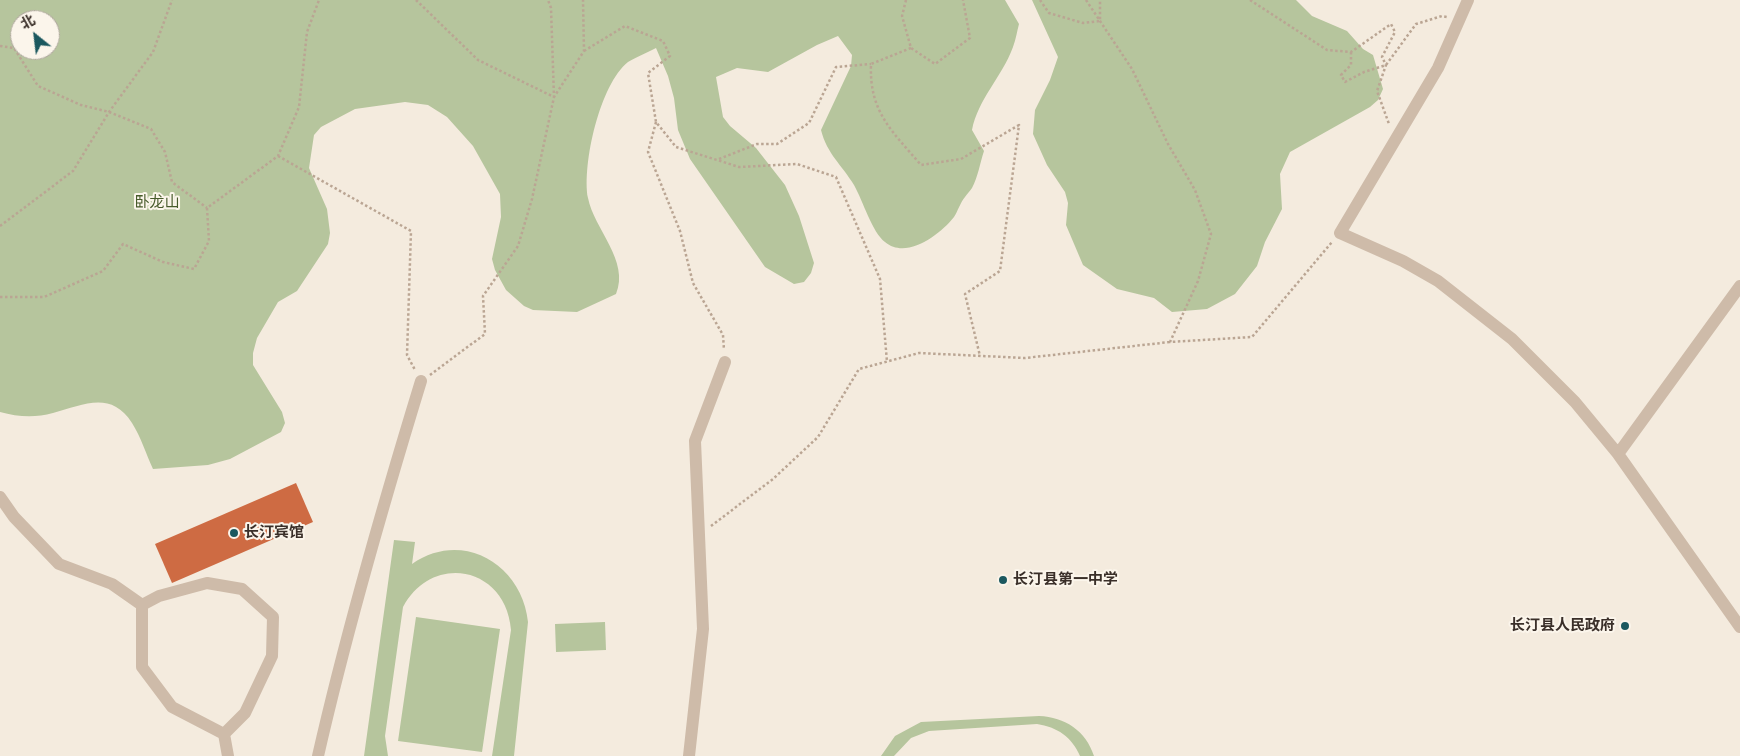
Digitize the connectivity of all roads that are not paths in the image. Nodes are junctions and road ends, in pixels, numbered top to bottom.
1 (1468, 0) edge
2 (1740, 286) edge
3 (725, 362) road end
4 (421, 381) road end
5 (1618, 454) junction
6 (0, 497) edge
7 (142, 604) junction
8 (1740, 627) edge
9 (224, 734) junction
10 (228, 756) edge
11 (318, 756) edge
12 (689, 756) edge

1 - 5 street
2 - 5 street
3 - 12 street
4 - 11 street
5 - 8 street
6 - 7 street
7 - 9 street
7 - 9 street
9 - 10 street

